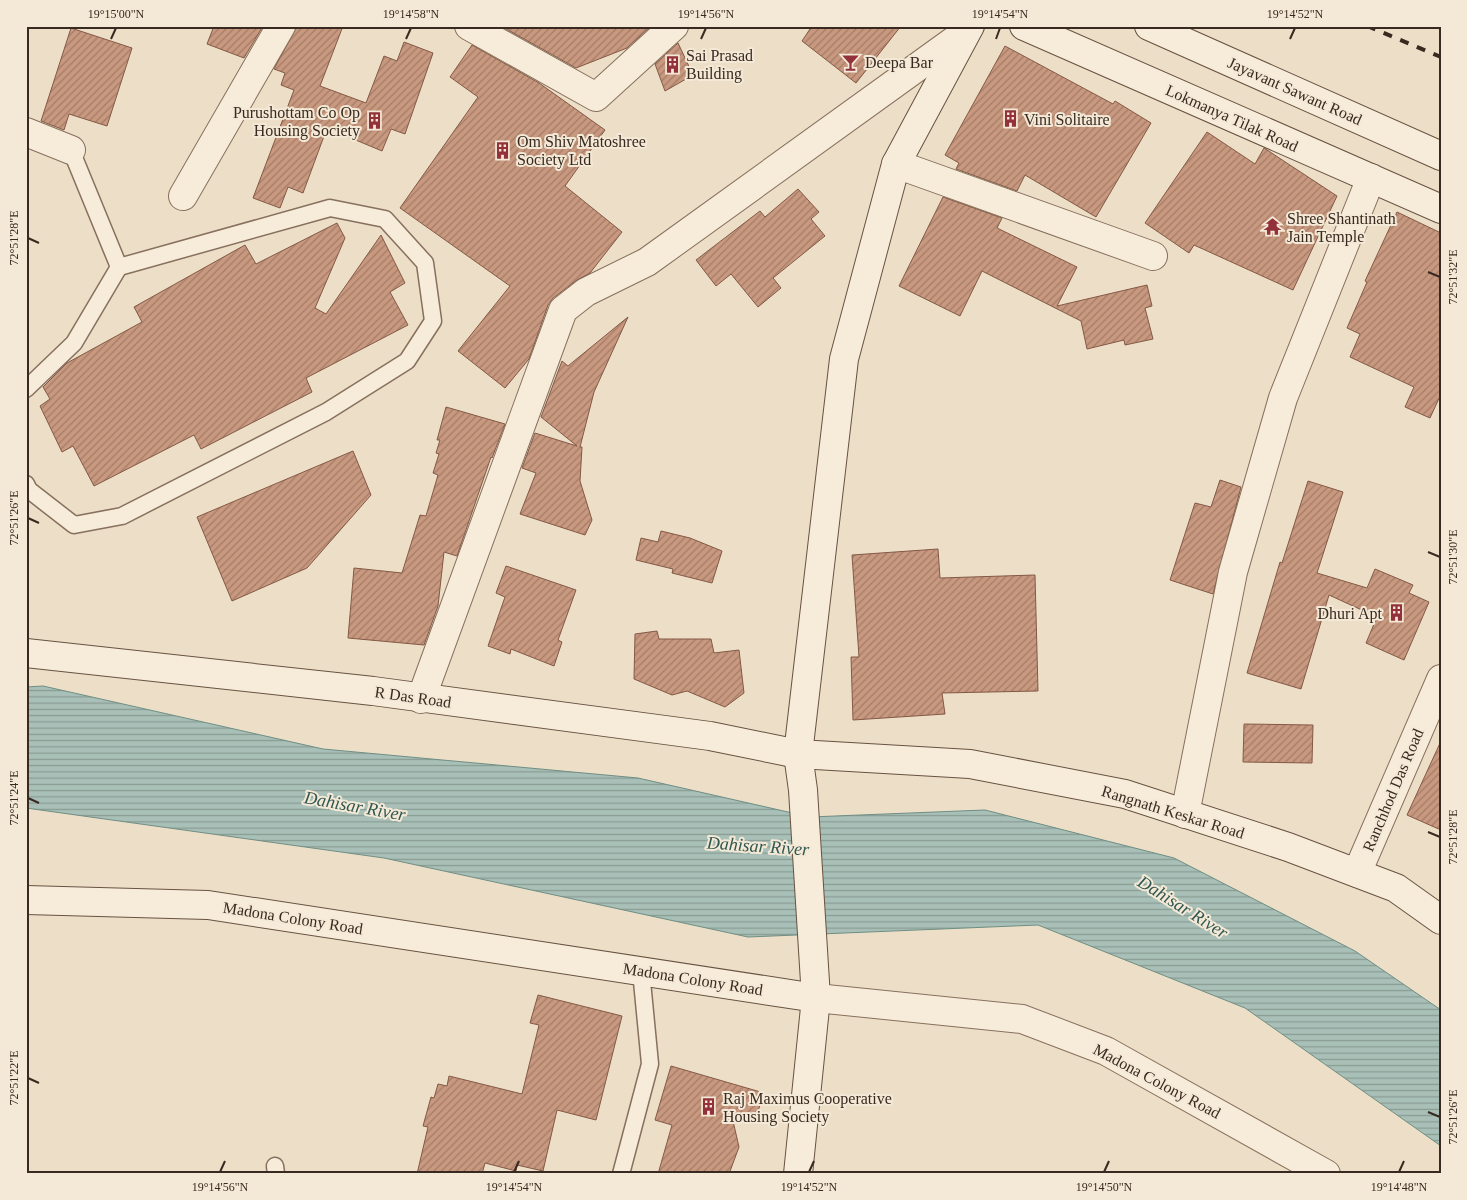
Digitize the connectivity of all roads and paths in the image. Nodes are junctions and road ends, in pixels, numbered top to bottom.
1 (282, 26) edge
2 (469, 26) edge
3 (674, 26) edge
4 (1024, 26) edge
5 (1149, 26) edge
6 (968, 29) edge
7 (26, 132) edge
8 (70, 150) joint
9 (1441, 156) edge
10 (896, 164) junction
11 (1371, 178) junction
12 (183, 196) dead end
13 (1441, 208) edge
14 (1153, 256) dead end
15 (119, 267) junction
16 (26, 388) edge
17 (26, 484) edge
18 (26, 652) edge
19 (1441, 679) edge
20 (421, 699) junction
21 (798, 754) junction
22 (1185, 814) junction
23 (1357, 873) junction
24 (26, 900) edge
25 (1441, 920) edge
26 (641, 971) junction
27 (816, 998) junction
28 (621, 1174) edge
29 (798, 1174) edge
30 (1326, 1174) edge

1 - 12 street
2 - 3 street
4 - 11 street, Lokmanya Tilak Road
5 - 9 street, Jayavant Sawant Road
6 - 10 street
6 - 20 street
7 - 8 street
8 - 15 lane
10 - 14 street
10 - 21 street
11 - 13 street, Lokmanya Tilak Road
11 - 22 street
15 - 16 lane
15 - 17 lane
18 - 20 street, R Das Road
19 - 23 street, Ranchhod Das Road
20 - 21 street, R Das Road
21 - 22 street, Rangnath Keskar Road
21 - 27 street
22 - 23 street, Rangnath Keskar Road
23 - 25 street, Rangnath Keskar Road
24 - 26 street, Madona Colony Road
26 - 27 street, Madona Colony Road
26 - 28 lane
27 - 29 street
27 - 30 street, Madona Colony Road

